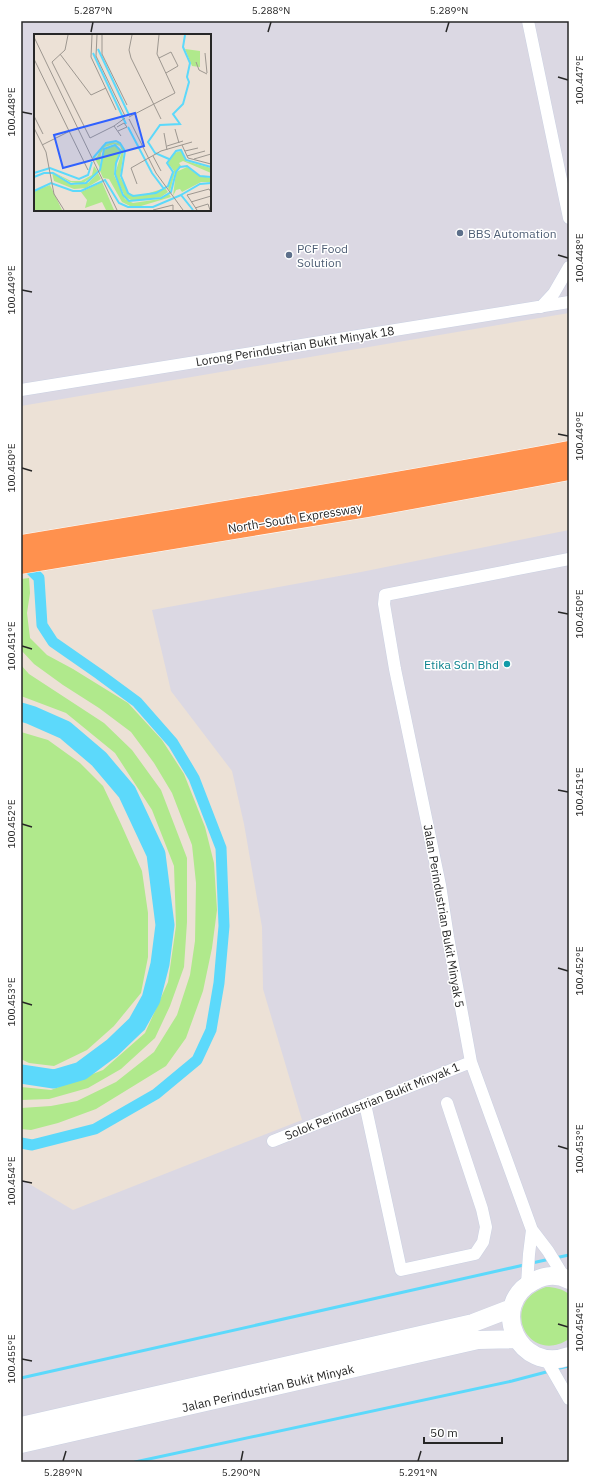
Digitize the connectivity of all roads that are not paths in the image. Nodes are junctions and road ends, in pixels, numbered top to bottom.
1 (528, 21) edge
2 (569, 218) edge
3 (569, 267) edge
4 (569, 302) edge
5 (541, 307) junction
6 (21, 390) edge
7 (569, 452) edge
8 (569, 469) edge
9 (86, 544) junction
10 (21, 546) edge
11 (569, 559) edge
12 (21, 562) edge
13 (471, 1062) junction
14 (447, 1103) dead end
15 (365, 1104) junction
16 (273, 1141) dead end
17 (532, 1230) junction
18 (564, 1275) edge
19 (528, 1278) junction
20 (512, 1308) junction
21 (516, 1339) junction
22 (569, 1356) edge
23 (548, 1363) junction
24 (569, 1399) edge
25 (21, 1426) edge
26 (21, 1444) edge

1 - 2 street
3 - 5 street
4 - 5 street, Lorong Perindustrian Bukit Minyak 18
5 - 6 street, Lorong Perindustrian Bukit Minyak 18
7 - 9 highway, North–South Expressway
8 - 9 highway, North–South Expressway
9 - 10 highway, North–South Expressway
9 - 12 highway, North–South Expressway
11 - 13 street, Jalan Perindustrian Bukit Minyak 5
13 - 15 street, Solok Perindustrian Bukit Minyak 1
13 - 17 street, Jalan Perindustrian Bukit Minyak 5
14 - 15 street
15 - 16 street, Solok Perindustrian Bukit Minyak 1
17 - 18 street
17 - 19 street
18 - 19 main road
19 - 20 main road
20 - 21 main road
20 - 25 main road, Jalan Perindustrian Bukit Minyak
21 - 23 main road
21 - 26 main road, Jalan Perindustrian Bukit Minyak
22 - 23 main road
23 - 24 street

